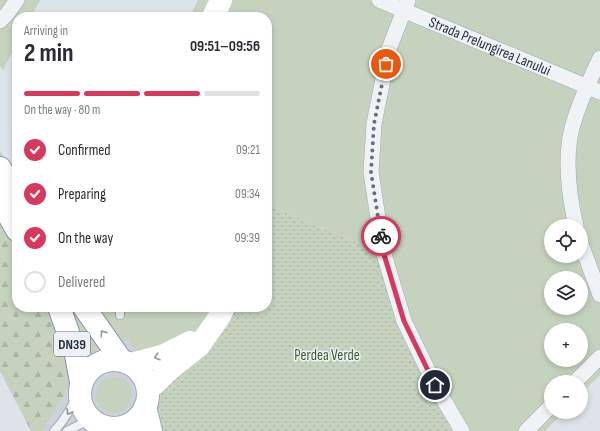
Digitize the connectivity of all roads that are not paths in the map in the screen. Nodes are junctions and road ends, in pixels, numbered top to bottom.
1 (17, 0) edge
2 (221, 0) edge
3 (379, 0) edge
4 (406, 5) edge
5 (215, 12) edge
6 (0, 21) edge
7 (600, 58) edge
8 (594, 89) edge
9 (0, 168) edge
10 (12, 188) edge
11 (0, 200) edge
12 (575, 219) edge
13 (12, 221) edge
14 (588, 263) edge
15 (600, 295) edge
16 (61, 312) edge
17 (88, 312) edge
18 (222, 312) edge
19 (206, 336) junction
20 (600, 357) edge
21 (126, 362) junction
22 (582, 375) edge
23 (80, 386) junction
24 (147, 399) junction
25 (544, 413) edge
26 (103, 427) edge
27 (54, 431) edge
28 (67, 431) edge
29 (151, 431) edge
30 (462, 431) edge
31 (526, 431) edge

1 - 6 street
2 - 5 main road
3 - 4 street, Strada Prelungirea Lanului
4 - 8 street, Strada Prelungirea Lanului
4 - 30 street
7 - 8 street
8 - 12 street
9 - 10 main road
11 - 13 main road
14 - 15 street
16 - 23 main road, DN39
21 -> 17 main road, DN39
18 - 19 main road
19 -> 21 main road
19 - 24 main road
20 - 22 street
21 - 23 main road, DN39
21 - 24 main road, DN39
23 - 26 main road, DN39
23 -> 27 lane
24 - 26 main road
24 - 29 main road, DN39
25 - 31 street
26 - 28 lane

